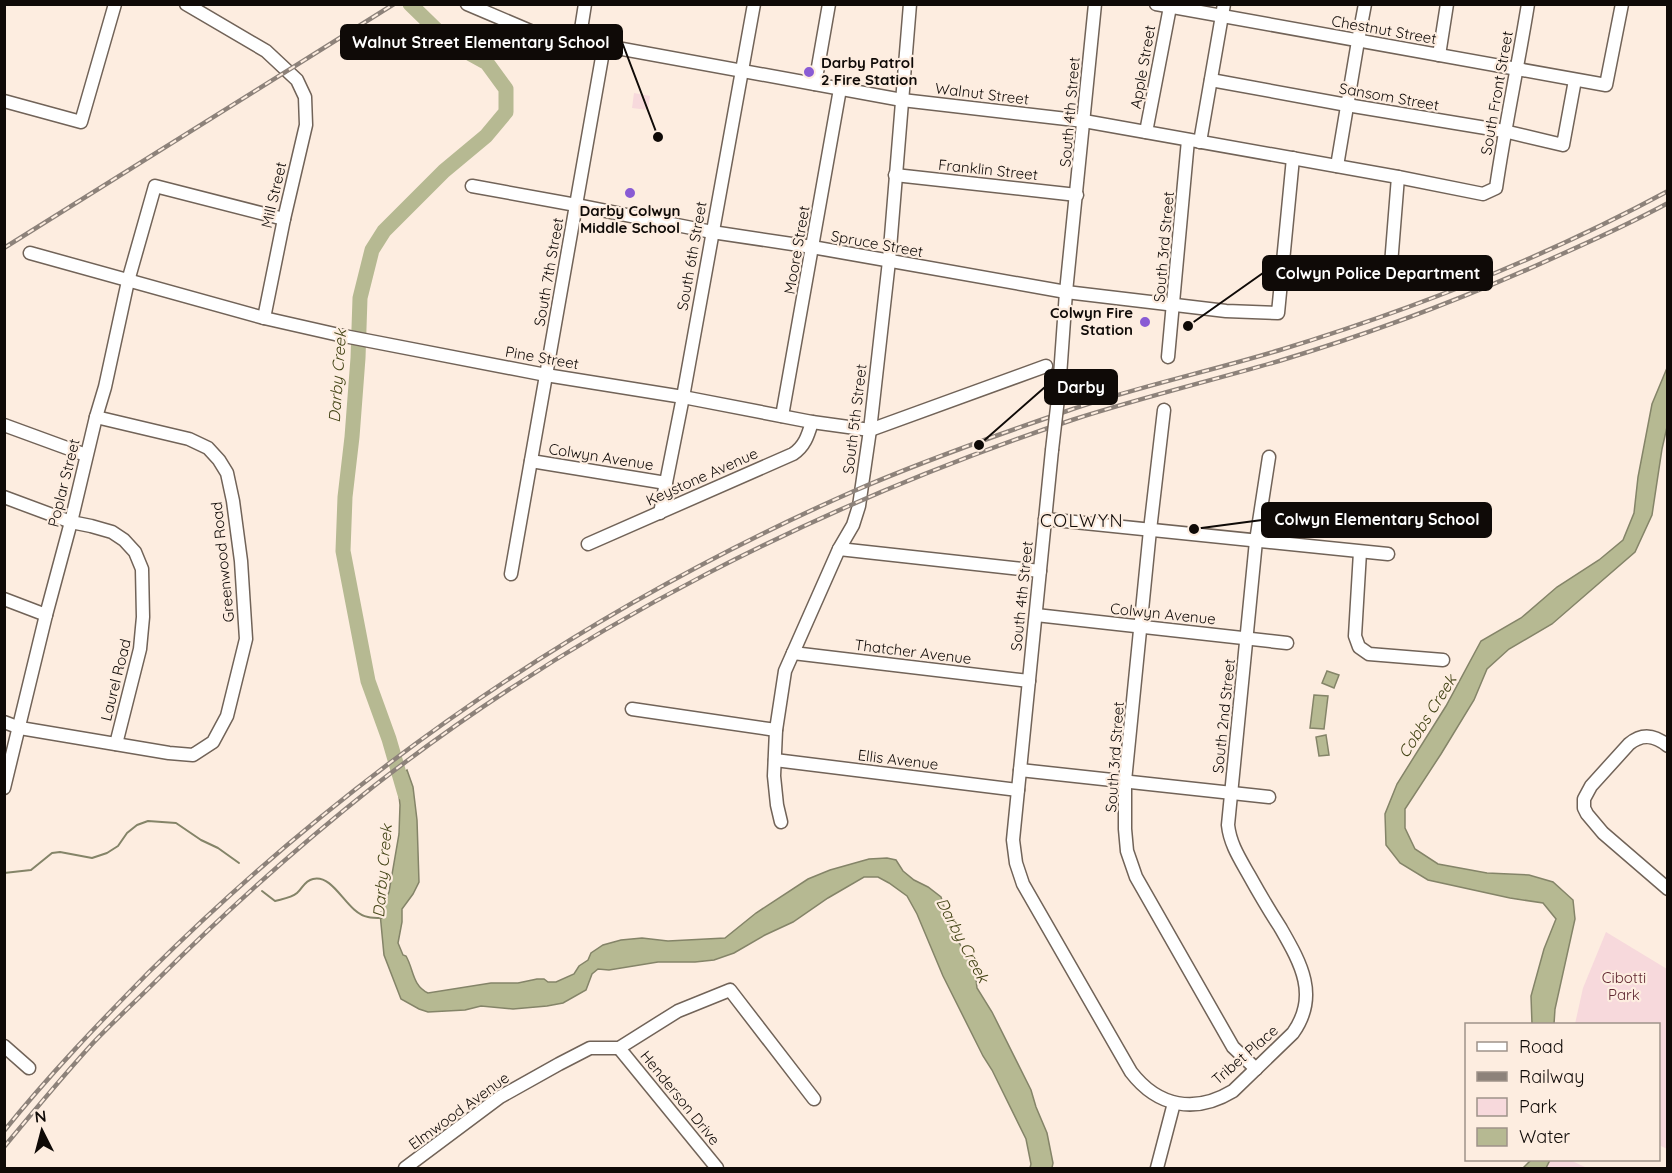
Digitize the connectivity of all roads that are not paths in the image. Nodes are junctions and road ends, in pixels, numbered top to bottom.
1 (114, 4) edge
2 (186, 4) edge
3 (467, 4) edge
4 (585, 4) edge
5 (754, 4) edge
6 (829, 4) edge
7 (910, 4) edge
8 (1095, 4) edge
9 (1156, 4) edge
10 (1365, 4) edge
11 (1448, 4) edge
12 (1528, 4) edge
13 (1622, 4) edge
14 (1170, 7) junction
15 (1223, 10) edge
16 (1358, 41) junction
17 (579, 42) junction
18 (604, 46) junction
19 (1439, 56) junction
20 (1518, 69) junction
21 (741, 71) junction
22 (1211, 80) junction
23 (1575, 80) junction
24 (815, 84) junction
25 (840, 89) junction
26 (902, 100) junction
27 (4, 101) edge
28 (1347, 105) junction
29 (1084, 121) junction
30 (1504, 131) junction
31 (1146, 132) junction
32 (1194, 141) junction
33 (1293, 158) junction
34 (1337, 166) junction
35 (895, 175) junction
36 (1398, 177) junction
37 (472, 186) dead end
38 (1496, 188) joint
39 (1077, 195) junction
40 (576, 205) junction
41 (284, 219) junction
42 (712, 232) junction
43 (812, 247) junction
44 (30, 253) dead end
45 (889, 261) junction
46 (1390, 277) dead end
47 (128, 281) junction
48 (1066, 292) junction
49 (1173, 305) junction
50 (264, 318) junction
51 (1168, 357) dead end
52 (1046, 366) dead end
53 (546, 375) junction
54 (683, 397) junction
55 (1164, 411) dead end
56 (782, 416) junction
57 (96, 417) junction
58 (813, 422) junction
59 (4, 425) edge
60 (870, 430) junction
61 (86, 455) junction
62 (1269, 457) dead end
63 (531, 461) junction
64 (666, 483) junction
65 (4, 497) edge
66 (660, 513) junction
67 (1045, 519) junction
68 (71, 522) junction
69 (1150, 530) junction
70 (1256, 541) junction
71 (588, 544) dead end
72 (839, 549) junction
73 (1360, 552) junction
74 (1388, 554) dead end
75 (1040, 571) junction
76 (511, 574) dead end
77 (4, 599) edge
78 (46, 615) junction
79 (1036, 615) junction
80 (1141, 627) junction
81 (1247, 638) junction
82 (1287, 643) dead end
83 (793, 653) junction
84 (1443, 660) dead end
85 (1029, 681) junction
86 (632, 709) dead end
87 (4, 722) edge
88 (20, 728) junction
89 (776, 730) junction
90 (116, 744) junction
91 (1668, 746) edge
92 (775, 760) junction
93 (1020, 770) junction
94 (1125, 782) junction
95 (4, 788) edge
96 (1018, 790) junction
97 (1231, 793) junction
98 (1269, 797) dead end
99 (781, 822) dead end
100 (1668, 889) edge
101 (1299, 961) joint
102 (4, 1046) edge
103 (619, 1048) junction
104 (29, 1068) dead end
105 (1256, 1070) junction
106 (814, 1099) dead end
107 (1174, 1103) junction
108 (405, 1168) edge
109 (717, 1168) edge
110 (1157, 1168) edge

1 - 27 street
2 - 41 street, Mill Street
3 - 17 street, Walnut Street
4 - 17 street
5 - 21 street, South 6th Street
6 - 24 street
7 - 26 street, South 5th Street
8 - 29 street, South 4th Street
9 - 14 street, Chestnut Street
10 - 16 street
11 - 19 street
12 - 20 street, South Front Street
13 - 23 street, Chestnut Street
14 - 15 street, Chestnut Street
14 - 31 street, Apple Street
15 - 16 street, Chestnut Street
15 - 22 street, South 3rd Street
16 - 19 street, Chestnut Street
16 - 28 street
17 - 18 street, Walnut Street
18 - 21 street, Walnut Street
18 - 40 street, South 7th Street
19 - 20 street, Chestnut Street
20 - 23 street, Chestnut Street
20 - 30 street, South Front Street
21 - 24 street, Walnut Street
21 - 42 street, South 6th Street
22 - 28 street, Sansom Street
22 - 32 street, South 3rd Street
23 - 30 street, Sansom Street
24 - 25 street, Walnut Street
25 - 26 street, Walnut Street
25 - 43 street, Moore Street
26 - 29 street, Walnut Street
26 - 35 street, South 5th Street
28 - 30 street, Sansom Street
28 - 34 street
29 - 31 street, Walnut Street
29 - 39 street, South 4th Street
30 - 38 street, South Front Street
31 - 32 street, Walnut Street
32 - 33 street, Walnut Street
32 - 49 street, South 3rd Street
33 - 34 street, Walnut Street
33 - 49 street, Spruce Street
34 - 36 street, Walnut Street
35 - 39 street, Franklin Street
35 - 45 street, South 5th Street
36 - 38 street, Walnut Street
36 - 46 street
37 - 40 street, Spruce Street
39 - 48 street, South 4th Street
40 - 42 street, Spruce Street
40 - 53 street, South 7th Street
41 - 47 street, Poplar Street
41 - 50 street, Mill Street
42 - 43 street, Spruce Street
42 - 54 street, South 6th Street
43 - 45 street, Spruce Street
43 - 56 street, Moore Street
44 - 47 street, Pine Street
45 - 48 street, Spruce Street
45 - 60 street, South 5th Street
47 - 50 street, Pine Street
47 - 57 street, Poplar Street
48 - 49 street, Spruce Street
48 - 67 street, South 4th Street, bridge
49 - 51 street, South 3rd Street
50 - 53 street, Pine Street
52 - 60 street, Pine Street
53 - 54 street, Pine Street
53 - 63 street, South 7th Street
54 - 56 street, Pine Street
54 - 64 street, South 6th Street
55 - 69 street, South 3rd Street
56 - 58 street, Pine Street
57 - 61 street, Poplar Street
57 - 90 street, Greenwood Road
58 - 60 street, Pine Street
58 - 66 street, Keystone Avenue
59 - 61 street
60 - 72 street, South 5th Street
61 - 68 street, Poplar Street
62 - 70 street, South 2nd Street
63 - 64 street, Colwyn Avenue
63 - 76 street, South 7th Street
64 - 66 street, South 6th Street
65 - 68 street, Laurel Road
66 - 71 street, Keystone Avenue
67 - 69 street
67 - 75 street, South 4th Street
68 - 78 street, Poplar Street
68 - 90 street, Laurel Road
69 - 70 street
69 - 80 street, South 3rd Street
70 - 73 street
70 - 81 street, South 2nd Street
72 - 75 street
72 - 83 street, South 5th Street
73 - 74 street
73 - 84 street
75 - 79 street, South 4th Street
77 - 78 street
78 - 88 street, Poplar Street
79 - 80 street, Colwyn Avenue
79 - 85 street, South 4th Street
80 - 81 street, Colwyn Avenue
80 - 94 street, South 3rd Street
81 - 82 street, Colwyn Avenue
81 - 97 street, South 2nd Street
83 - 85 street, Thatcher Avenue
83 - 89 street, South 5th Street
85 - 93 street, South 4th Street
86 - 89 street
87 - 88 street, Greenwood Road
88 - 90 street, Greenwood Road
88 - 95 street, Poplar Street
89 - 92 street, South 5th Street
91 - 100 street
92 - 96 street, Ellis Avenue
92 - 99 street, South 5th Street
93 - 94 street
93 - 96 street, South 4th Street
94 - 97 street
94 - 105 street, South 3rd Street
96 - 107 street, South 4th Street
97 - 98 street
97 - 101 street, South 2nd Street
101 - 105 street, Tribet Place
102 - 104 street
103 - 106 street
103 - 108 street, Elmwood Avenue
103 - 109 street, Henderson Drive
105 - 107 street, Tribet Place
107 - 110 street

